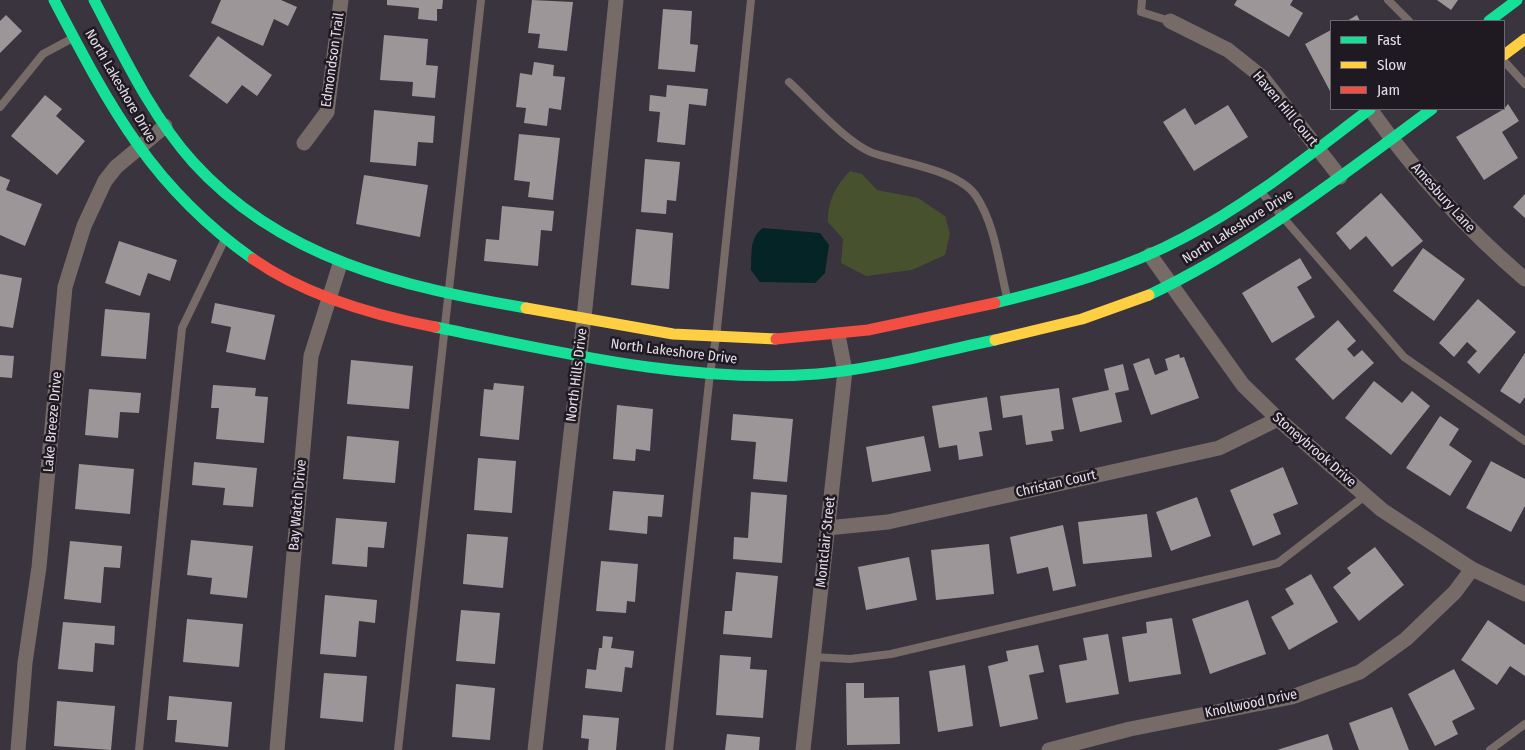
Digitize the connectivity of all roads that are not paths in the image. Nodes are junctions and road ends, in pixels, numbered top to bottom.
1 (54, 0) edge
2 (94, 0) edge
3 (341, 0) edge
4 (481, 0) edge
5 (616, 0) edge
6 (751, 0) edge
7 (1142, 0) edge
8 (1388, 0) edge
9 (1517, 0) edge
10 (1408, 20) edge
11 (1490, 20) edge
12 (1170, 21) joint
13 (74, 38) junction
14 (1525, 40) edge
15 (1505, 54) edge
16 (1505, 62) edge
17 (789, 82) dead end
18 (1525, 84) edge
19 (0, 108) edge
20 (1369, 110) edge
21 (1371, 110) edge
22 (1431, 110) edge
23 (165, 126) junction
24 (1391, 138) junction
25 (304, 143) dead end
26 (137, 148) junction
27 (1318, 148) junction
28 (1340, 177) junction
29 (1260, 191) junction
30 (1284, 218) junction
31 (225, 239) junction
32 (1150, 254) junction
33 (340, 264) junction
34 (1525, 280) edge
35 (1171, 285) junction
36 (450, 294) junction
37 (328, 298) junction
38 (1009, 305) junction
39 (584, 318) junction
40 (444, 330) junction
41 (838, 335) junction
42 (716, 338) junction
43 (579, 354) junction
44 (845, 371) junction
45 (710, 373) junction
46 (1278, 419) junction
47 (1525, 441) edge
48 (1366, 495) junction
49 (827, 528) junction
50 (1472, 569) junction
51 (1525, 594) edge
52 (813, 657) junction
53 (1525, 724) edge
54 (18, 750) edge
55 (139, 750) edge
56 (277, 750) edge
57 (398, 750) edge
58 (535, 750) edge
59 (669, 750) edge
60 (803, 750) edge
61 (1049, 750) edge
62 (1490, 750) edge

1 - 13 main road, North Lakeshore Drive
2 - 23 main road, North Lakeshore Drive
3 - 25 street, Edmondson Trail
4 - 36 lane
5 - 39 street, North Hills Drive
6 - 42 lane
7 - 12 lane
8 - 10 lane
9 - 11 main road
12 - 27 street, Haven Hill Court
13 - 19 lane
13 - 26 main road, North Lakeshore Drive
14 - 15 main road
16 - 18 lane
17 - 38 lane
20 - 27 main road, North Lakeshore Drive
21 - 24 street, Amesbury Lane
22 - 24 main road, North Lakeshore Drive
23 - 26 street, Lake Breeze Drive
23 - 33 main road, North Lakeshore Drive
24 - 28 main road, North Lakeshore Drive
24 - 34 street, Amesbury Lane
26 - 31 main road, North Lakeshore Drive
26 - 54 street, Lake Breeze Drive
27 - 28 street, Haven Hill Court
27 - 29 main road, North Lakeshore Drive
28 - 30 main road, North Lakeshore Drive
29 - 30 lane
29 - 32 main road, North Lakeshore Drive
30 - 35 main road, North Lakeshore Drive
30 - 47 lane
31 - 37 main road, North Lakeshore Drive
31 - 55 lane
32 - 35 street, Stoneybrook Drive
32 - 38 main road, North Lakeshore Drive
33 - 36 main road, North Lakeshore Drive
33 - 37 street, Bay Watch Drive
35 - 44 main road, North Lakeshore Drive
35 - 46 street, Stoneybrook Drive
36 - 39 main road, North Lakeshore Drive
36 - 40 lane
37 - 40 main road, North Lakeshore Drive
37 - 56 street, Bay Watch Drive
38 - 41 main road, North Lakeshore Drive
39 - 42 main road, North Lakeshore Drive
39 - 43 street, North Hills Drive
40 - 43 main road, North Lakeshore Drive
40 - 57 lane
41 - 42 main road, North Lakeshore Drive
41 - 44 street, Montclair Street
42 - 45 lane
43 - 45 main road, North Lakeshore Drive
43 - 58 street, North Hills Drive
44 - 45 main road, North Lakeshore Drive
44 - 49 street, Montclair Street
45 - 59 lane
46 - 48 street, Stoneybrook Drive
46 - 49 street, Christan Court
48 - 50 street, Stoneybrook Drive
48 - 52 lane
49 - 52 street, Montclair Street
50 - 51 street, Stoneybrook Drive
50 - 61 street, Knollwood Drive
52 - 60 street, Montclair Street
53 - 62 lane

